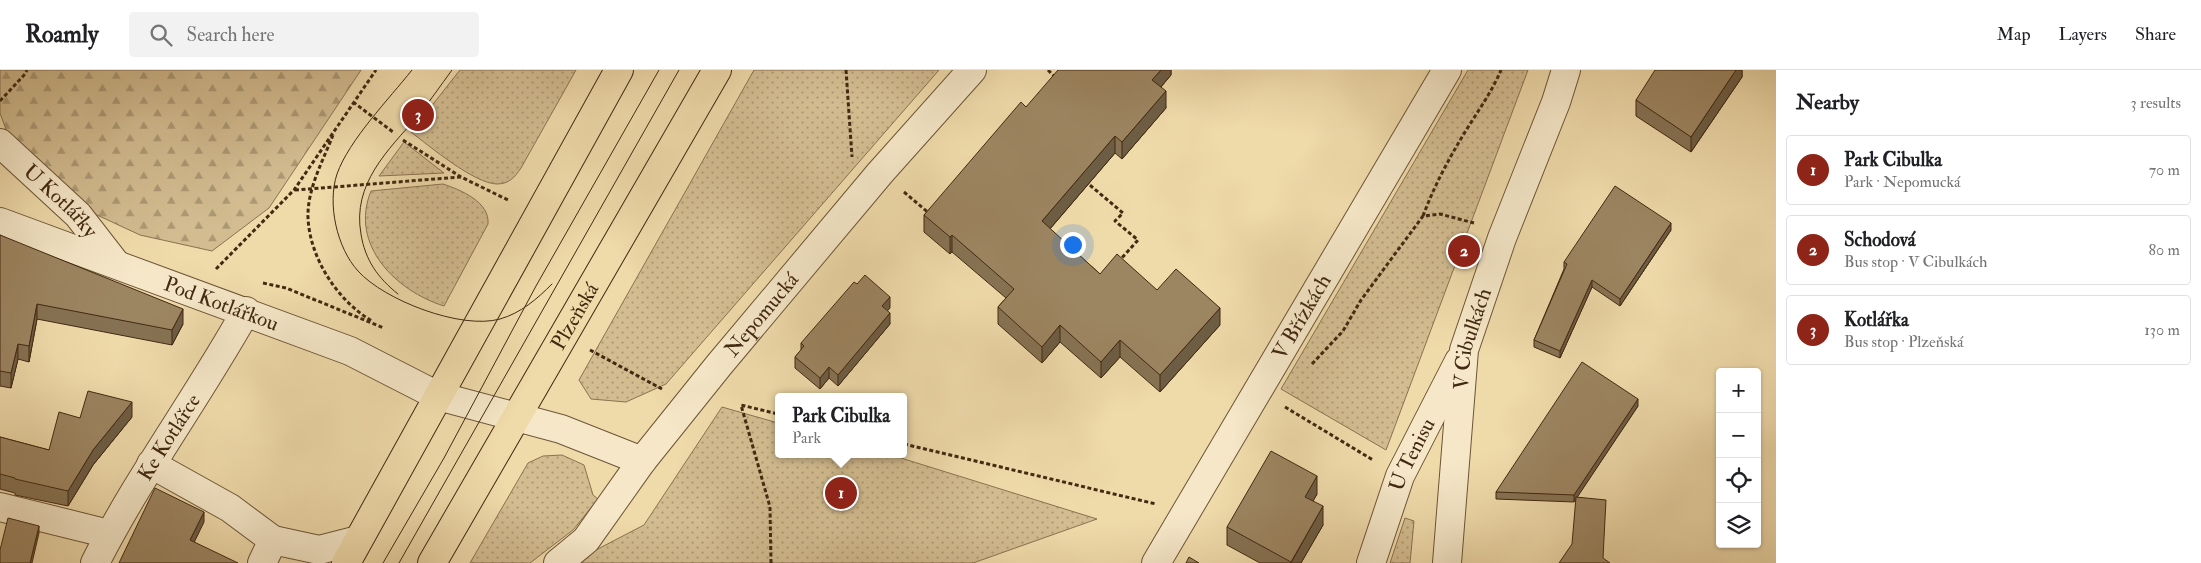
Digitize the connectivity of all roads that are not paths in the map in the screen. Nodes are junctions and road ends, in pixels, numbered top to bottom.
1 (619, 70) edge
2 (717, 70) edge
3 (972, 70) edge
4 (1447, 70) edge
5 (1566, 70) edge
6 (0, 143) edge
7 (0, 222) edge
8 (116, 264) junction
9 (246, 311) junction
10 (1464, 350) junction
11 (438, 396) junction
12 (516, 419) junction
13 (642, 461) junction
14 (151, 464) junction
15 (0, 507) edge
16 (109, 534) junction
17 (267, 551) edge
18 (352, 552) edge
19 (95, 563) edge
20 (432, 563) edge
21 (558, 563) edge
22 (1156, 563) edge
23 (1371, 563) edge
24 (1447, 563) edge

1 - 11 main road
2 - 12 main road, Plzeňská
3 - 13 street, Nepomucká
4 - 22 street, V Břízkách
5 - 10 street, V Cibulkách
6 - 8 street, U Kotlářky
7 - 8 street, Pod Kotlářkou
8 - 9 street, Pod Kotlářkou
9 - 11 street, Pod Kotlářkou
9 - 14 street, Ke Kotlářce
10 - 23 street, U Tenisu
10 - 24 street, V Cibulkách
11 - 12 street, Pod Kotlářkou
11 - 18 main road
12 - 13 street, Pod Kotlářkou
12 - 20 main road, Plzeňská
13 - 21 street, Nepomucká
14 - 16 street, Ke Kotlářce
14 - 17 street
15 - 16 street
16 - 19 street, Ke Kotlářce
17 - 18 street

